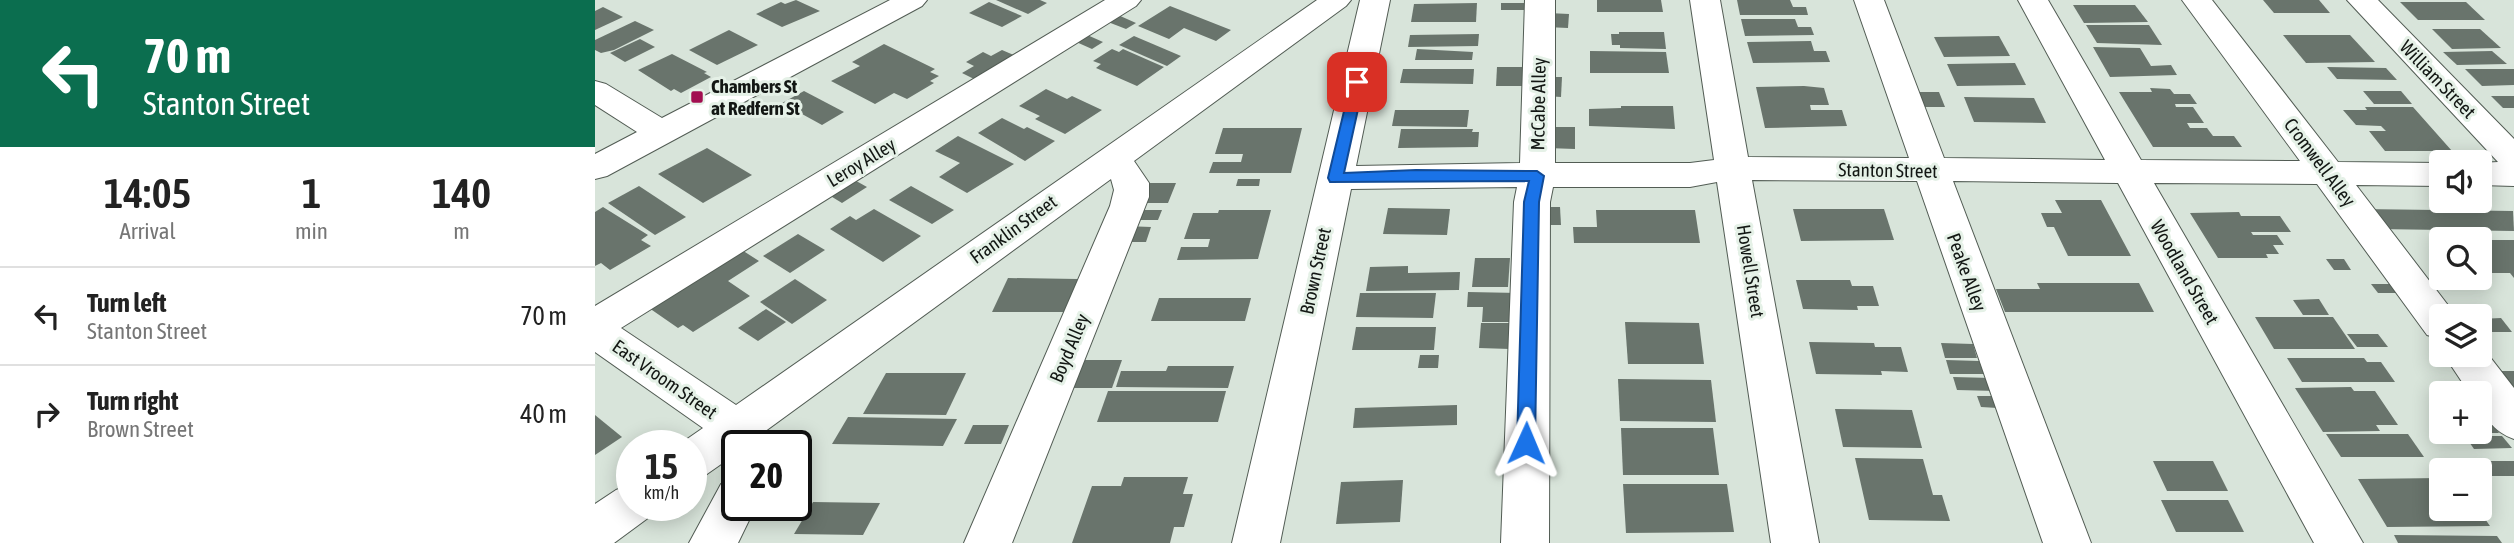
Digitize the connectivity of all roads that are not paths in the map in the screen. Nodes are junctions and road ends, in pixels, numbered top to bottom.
1 (912, 0) edge
2 (1126, 0) edge
3 (1375, 0) edge
4 (1540, 0) edge
5 (1705, 0) edge
6 (1869, 0) edge
7 (2033, 0) edge
8 (2197, 0) edge
9 (2362, 0) edge
10 (1332, 1) edge
11 (595, 91) edge
12 (662, 132) junction
13 (1111, 159) junction
14 (2514, 159) edge
15 (595, 168) edge
16 (1734, 168) junction
17 (1931, 170) junction
18 (2129, 171) junction
19 (2328, 173) junction
20 (2429, 174) edge
21 (2492, 174) edge
22 (2514, 174) edge
23 (1537, 176) junction
24 (1335, 178) junction
25 (2429, 308) edge
26 (595, 327) edge
27 (2474, 367) edge
28 (2514, 421) edge
29 (739, 430) edge
30 (756, 430) edge
31 (616, 515) edge
32 (725, 521) edge
33 (595, 530) edge
34 (713, 543) edge
35 (988, 543) edge
36 (1256, 543) edge
37 (1525, 543) edge
38 (1795, 543) edge
39 (2067, 543) edge
40 (2339, 543) edge

1 - 12 street
2 - 26 street, Leroy Alley
3 - 24 street, Brown Street
4 - 23 street, McCabe Alley
5 - 16 street, Howell Street
6 - 17 street, Peake Alley
7 - 18 street, Woodland Street
8 - 19 street, Cromwell Alley
9 - 14 street, William Street
10 - 13 street, Franklin Street
11 - 12 street
12 - 15 street
13 - 30 street, Franklin Street
13 - 35 street, Boyd Alley
16 - 17 street, Stanton Street
16 - 23 street, Stanton Street
16 - 38 street, Howell Street
17 - 18 street, Stanton Street
17 - 39 street, Peake Alley
18 - 19 street, Stanton Street
18 - 40 street, Woodland Street
19 - 20 street, Stanton Street
19 - 25 street, Cromwell Alley
21 - 22 street
23 - 24 street, Stanton Street
23 - 37 street, McCabe Alley
24 - 36 street, Brown Street
26 - 29 street, East Vroom Street
27 - 28 street
31 - 33 street
32 - 34 street

